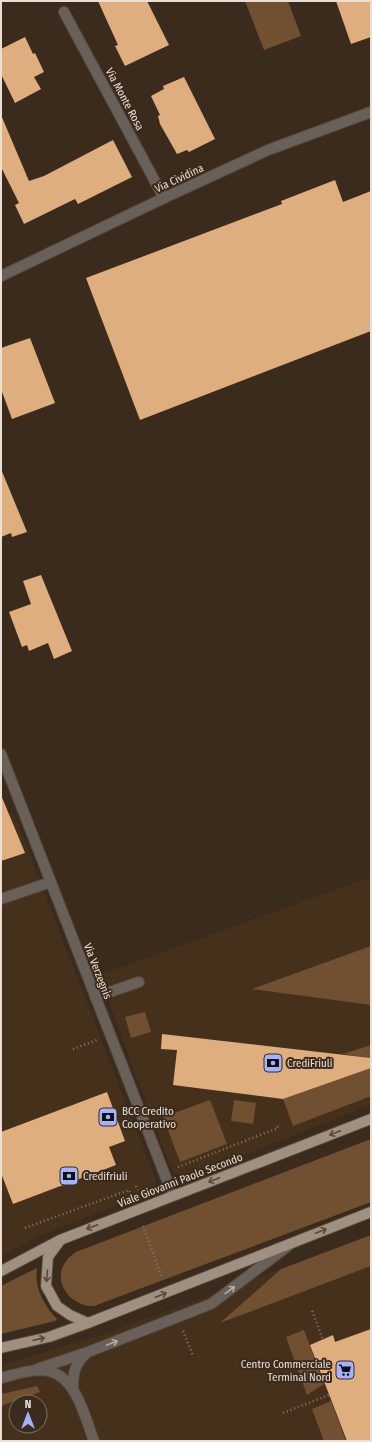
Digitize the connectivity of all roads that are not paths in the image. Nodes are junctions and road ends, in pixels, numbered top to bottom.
1 (64, 12) dead end
2 (371, 112) edge
3 (164, 198) junction
4 (1, 276) edge
5 (1, 754) edge
6 (51, 882) junction
7 (1, 899) edge
8 (139, 982) dead end
9 (95, 997) junction
10 (371, 1119) edge
11 (172, 1196) junction
12 (371, 1212) edge
13 (60, 1240) junction
14 (296, 1241) junction
15 (1, 1271) edge
16 (88, 1323) junction
17 (1, 1348) edge
18 (88, 1352) junction
19 (29, 1371) junction
20 (1, 1378) edge
21 (73, 1388) junction
22 (94, 1441) edge

1 - 3 street, Via Monte Rosa
2 - 3 street, Via Cividina
3 - 4 street, Via Cividina
5 - 6 street, Via Verzegnis
6 - 7 street
6 - 9 street, Via Verzegnis
8 - 9 street
9 - 11 street, Via Verzegnis
10 -> 11 main road, Viale Giovanni Paolo Secondo
11 -> 13 main road, Viale Giovanni Paolo Secondo
14 -> 12 main road
13 - 15 main road, Viale Giovanni Paolo Secondo
13 -> 16 main road
16 -> 14 main road
18 -> 14 street
17 -> 16 main road
18 - 19 street
18 - 21 street
19 - 20 street
19 - 21 street
21 - 22 street

